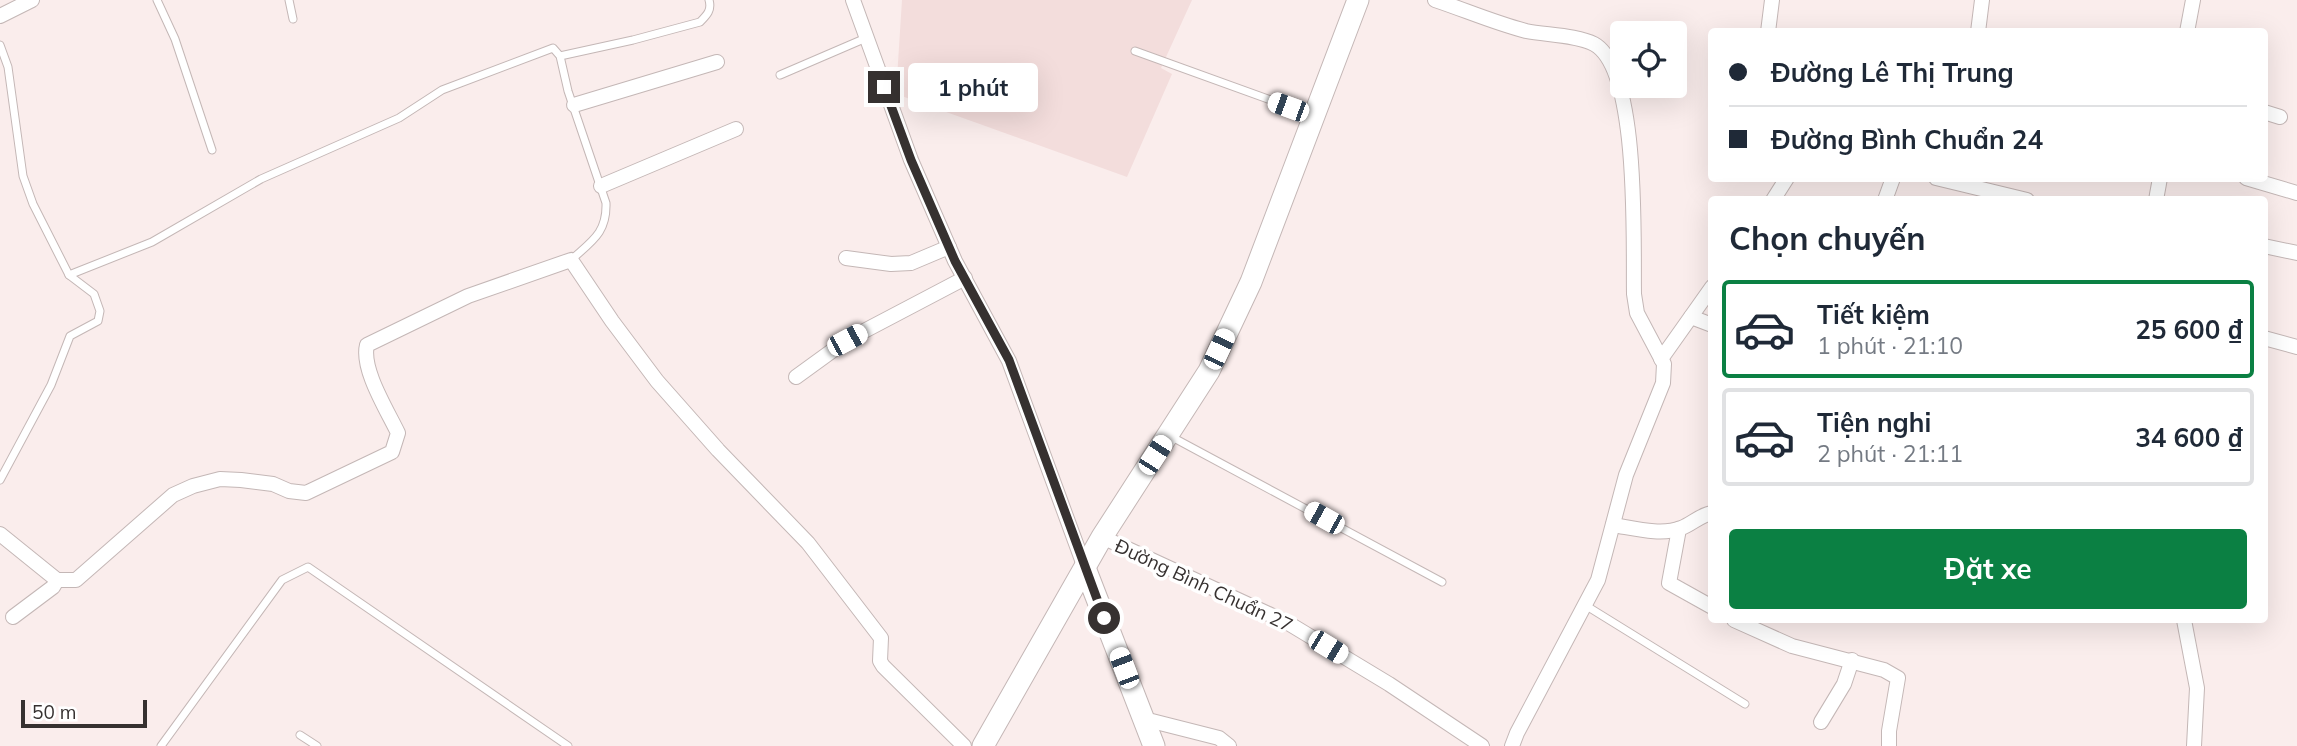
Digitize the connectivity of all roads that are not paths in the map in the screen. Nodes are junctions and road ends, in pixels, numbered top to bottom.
1 (32, 0) edge
2 (157, 0) edge
3 (289, 0) edge
4 (709, 0) edge
5 (853, 0) edge
6 (1358, 0) edge
7 (1435, 0) edge
8 (1772, 0) edge
9 (1982, 0) edge
10 (2193, 0) edge
11 (0, 16) edge
12 (293, 19) dead end
13 (1768, 28) edge
14 (1978, 28) edge
15 (2188, 28) edge
16 (867, 38) junction
17 (0, 45) edge
18 (1135, 51) dead end
19 (560, 56) junction
20 (717, 62) dead end
21 (780, 75) dead end
22 (574, 105) junction
23 (2268, 113) edge
24 (1314, 116) junction
25 (2280, 117) dead end
26 (736, 129) dead end
27 (212, 150) dead end
28 (1953, 182) edge
29 (2260, 182) edge
30 (601, 186) junction
31 (2297, 193) edge
32 (2010, 196) edge
33 (949, 247) junction
34 (2268, 247) edge
35 (2297, 253) edge
36 (846, 258) dead end
37 (571, 260) junction
38 (69, 275) junction
39 (965, 278) junction
40 (1708, 293) edge
41 (1691, 317) junction
42 (1708, 323) edge
43 (2268, 339) edge
44 (2297, 347) edge
45 (1661, 359) junction
46 (796, 377) dead end
47 (1168, 435) junction
48 (0, 480) edge
49 (1708, 514) edge
50 (1613, 525) junction
51 (1679, 529) junction
52 (0, 534) edge
53 (1102, 537) junction
54 (1085, 568) junction
55 (57, 580) junction
56 (1442, 582) dead end
57 (1708, 605) edge
58 (1585, 606) junction
59 (13, 617) dead end
60 (1741, 623) edge
61 (2185, 623) edge
62 (1852, 660) junction
63 (1745, 704) dead end
64 (1143, 719) junction
65 (1821, 723) dead end
66 (300, 735) dead end
67 (161, 746) edge
68 (317, 746) edge
69 (568, 746) edge
70 (964, 746) edge
71 (983, 746) edge
72 (1154, 746) edge
73 (1229, 746) edge
74 (1482, 746) edge
75 (1512, 746) edge
76 (1889, 746) edge
77 (2193, 746) edge

1 - 11 street
2 - 27 lane
3 - 12 lane
4 - 19 lane
5 - 16 street
6 - 24 main road
7 - 45 street
8 - 13 street
9 - 14 street
10 - 15 street
16 - 21 lane
16 - 33 street
17 - 38 lane
18 - 24 lane
19 - 22 lane
19 - 38 lane
20 - 22 street
22 - 30 lane
23 - 25 street
24 - 47 main road
26 - 30 street
28 - 32 street
29 - 31 street
30 - 37 lane
33 - 36 street
33 - 39 street
34 - 35 street
37 - 55 street
37 - 70 street
38 - 48 lane
39 - 46 street
39 - 54 street
40 - 41 street
41 - 42 street
41 - 45 street
43 - 44 street
45 - 50 street
47 - 53 main road
47 - 56 lane
49 - 51 street
50 - 51 street
50 - 58 street
51 - 57 street
52 - 55 street
53 - 54 main road
53 - 74 street, Đường Bình Chuẩn 27
54 - 64 main road
54 - 71 main road
55 - 59 street
58 - 63 lane
58 - 75 street
60 - 62 street
61 - 77 street
62 - 65 street
62 - 76 street
64 - 72 main road
64 - 73 street
66 - 68 lane
67 - 69 lane

